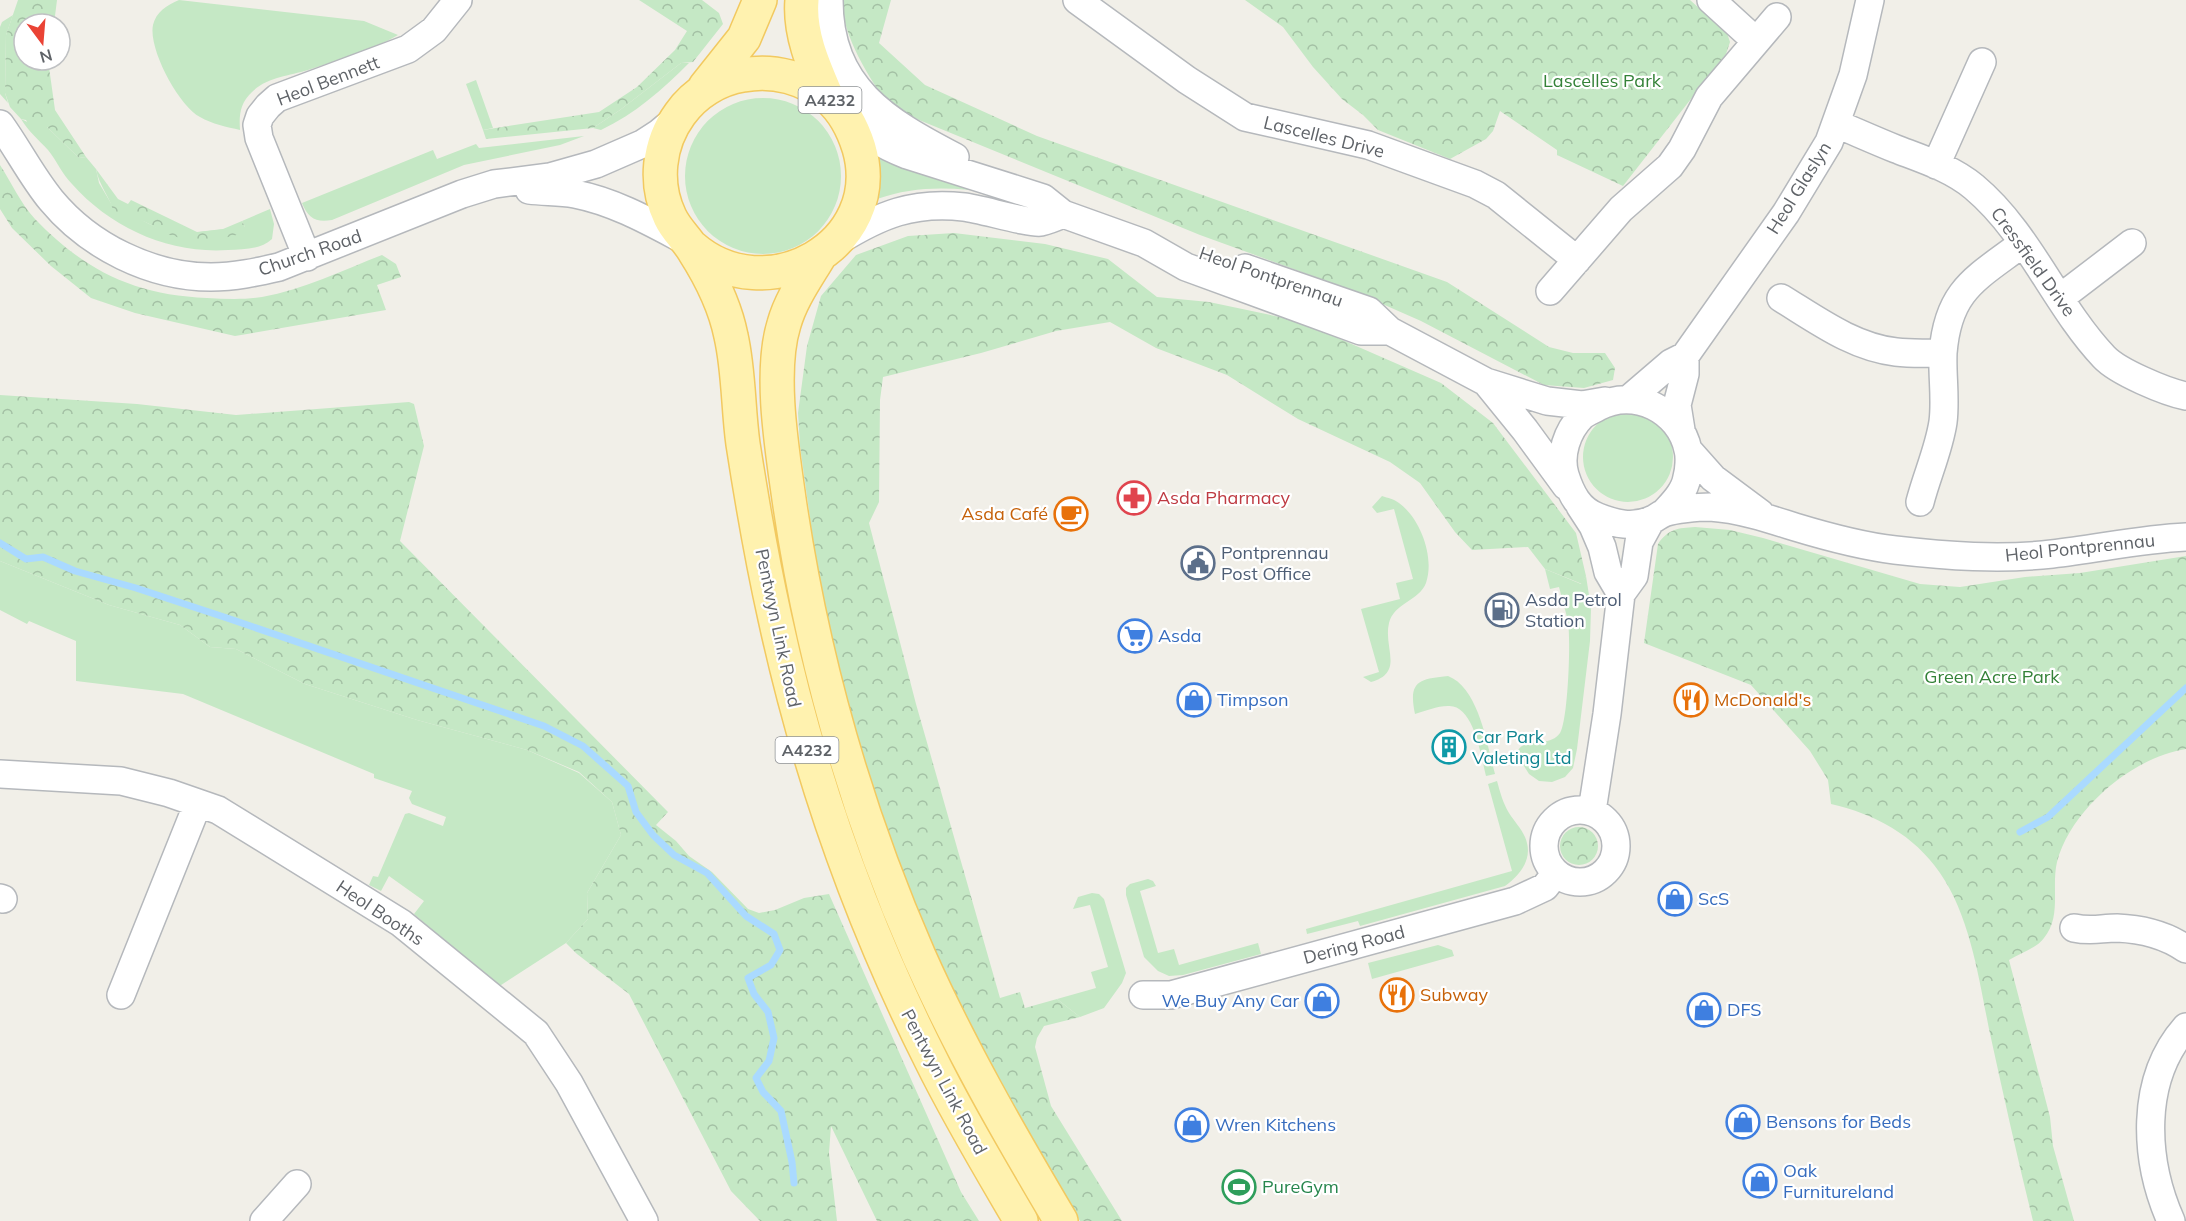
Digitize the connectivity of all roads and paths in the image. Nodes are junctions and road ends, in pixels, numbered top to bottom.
1 (458, 0) edge
2 (760, 0) edge
3 (802, 0) edge
4 (829, 0) edge
5 (1077, 0) edge
6 (1711, 0) edge
7 (1870, 0) edge
8 (1777, 17) dead end
9 (1756, 41) junction
10 (1982, 62) dead end
11 (700, 93) junction
12 (836, 106) junction
13 (677, 118) junction
14 (0, 124) edge
15 (1837, 124) junction
16 (1936, 165) junction
17 (494, 184) junction
18 (1005, 184) junction
19 (1063, 214) junction
20 (2023, 243) junction
21 (2132, 243) dead end
22 (690, 245) junction
23 (826, 250) junction
24 (308, 257) junction
25 (1577, 260) junction
26 (1550, 291) dead end
27 (1781, 298) dead end
28 (2060, 298) junction
29 (1943, 353) junction
30 (1685, 356) junction
31 (1486, 382) junction
32 (2186, 396) edge
33 (1619, 400) junction
34 (1685, 440) junction
35 (1573, 497) junction
36 (1920, 502) dead end
37 (1658, 516) junction
38 (1764, 516) junction
39 (2186, 537) edge
40 (1621, 594) junction
41 (0, 774) edge
42 (198, 803) junction
43 (1592, 812) junction
44 (1556, 873) junction
45 (2074, 928) dead end
46 (2186, 949) edge
47 (121, 995) dead end
48 (1143, 995) dead end
49 (2186, 1027) edge
50 (297, 1184) dead end
51 (264, 1221) edge
52 (644, 1221) edge
53 (1022, 1221) edge
54 (1061, 1221) edge
55 (2171, 1221) edge

1 - 24 street, Heol Bennett
2 - 11 main road, Pentwyn Link Road / A4232
3 - 12 main road, Pentwyn Link Road / A4232
4 - 18 street
5 - 25 street, Lascelles Drive
6 - 9 street
7 - 15 street, Heol Glaslyn
8 - 9 street
9 - 25 street
10 - 16 street
11 - 12 main road, Pentwyn Link Road / A4232
11 - 13 main road, Pentwyn Link Road / A4232
12 - 18 street, Heol Pontprennau
12 - 23 main road, Pentwyn Link Road / A4232
13 - 17 street, Church Road
13 - 22 main road, Pentwyn Link Road / A4232
14 - 24 street, Church Road
15 - 16 street, Cressfield Drive
15 - 30 street, Heol Glaslyn
16 - 20 street, Cressfield Drive
17 - 22 street
17 - 24 street, Church Road
18 - 19 street, Heol Pontprennau
19 - 23 street
19 - 31 street, Heol Pontprennau
20 - 28 street, Cressfield Drive
20 - 29 street
21 - 28 street
22 - 23 main road, Pentwyn Link Road / A4232
22 - 53 main road, Pentwyn Link Road / A4232
23 - 54 main road, Pentwyn Link Road / A4232
25 - 26 street
27 - 29 street
28 - 32 street, Cressfield Drive
29 - 36 street
30 - 33 street, Heol Glaslyn
30 - 34 street, Heol Glaslyn
31 - 33 street, Heol Pontprennau
31 - 35 street, Heol Pontprennau
33 - 34 street
33 - 35 street
34 - 37 street
34 - 38 street, Heol Pontprennau
35 - 37 street
35 - 40 street
37 - 38 street, Heol Pontprennau
37 - 40 street
38 - 39 street, Heol Pontprennau
40 - 43 street
41 - 42 street, Heol Booths
42 - 47 street
42 - 52 street, Heol Booths
43 - 44 street
43 - 44 street
44 - 48 street, Dering Road
45 - 46 street
49 - 55 street
50 - 51 street

